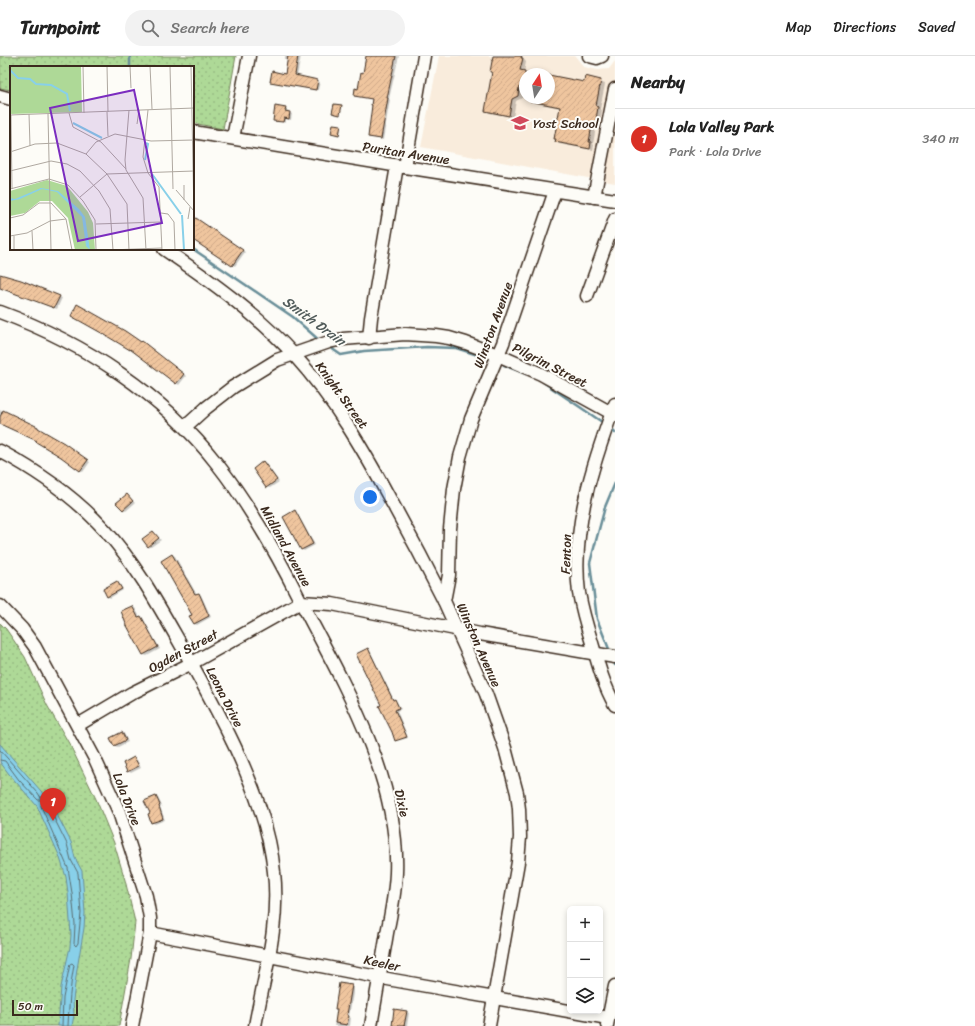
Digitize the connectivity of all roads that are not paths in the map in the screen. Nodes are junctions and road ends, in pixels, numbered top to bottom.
1 (249, 56) edge
2 (424, 56) edge
3 (589, 56) edge
4 (602, 56) edge
5 (615, 89) edge
6 (0, 96) edge
7 (10, 98) edge
8 (194, 132) edge
9 (233, 138) junction
10 (401, 166) junction
11 (555, 191) junction
12 (594, 197) junction
13 (615, 200) edge
14 (615, 219) edge
15 (165, 250) edge
16 (587, 296) dead end
17 (0, 312) edge
18 (369, 338) junction
19 (294, 354) junction
20 (498, 355) junction
21 (614, 410) edge
22 (185, 427) junction
23 (0, 451) edge
24 (444, 601) junction
25 (301, 602) junction
26 (0, 606) edge
27 (457, 629) junction
28 (595, 654) junction
29 (615, 657) edge
30 (192, 663) junction
31 (615, 705) edge
32 (78, 725) junction
33 (150, 933) junction
34 (268, 956) junction
35 (380, 977) junction
36 (615, 986) edge
37 (494, 998) junction
38 (608, 1022) edge
39 (132, 1026) edge
40 (255, 1026) edge
41 (371, 1026) edge
42 (489, 1026) edge

1 - 9 street
2 - 10 street
3 - 4 street
5 - 12 street
6 - 7 street
8 - 9 street, Puritan Avenue
9 - 10 street, Puritan Avenue
10 - 11 street, Puritan Avenue
10 - 18 street
11 - 12 street, Puritan Avenue
11 - 20 street, Winston Avenue
12 - 13 street, Puritan Avenue
14 - 16 street
15 - 19 street, Knight Street
17 - 22 street, Midland Avenue
18 - 19 street, Pilgrim Street
18 - 20 street, Pilgrim Street
19 - 22 street, Pilgrim Street
19 - 24 street, Knight Street
20 - 21 street, Pilgrim Street
20 - 24 street, Winston Avenue
21 - 28 street, Fenton
22 - 25 street, Midland Avenue
23 - 30 street, Leona Drive
24 - 27 street, Winston Avenue
25 - 27 street, Midland Avenue
25 - 30 street, Ogden Street
25 - 35 street, Dixie
26 - 32 street, Lola Drive
27 - 28 street, Midland Avenue
27 - 37 street, Winston Avenue
28 - 29 street, Midland Avenue
28 - 31 street, Fenton
30 - 32 street, Ogden Street
30 - 34 street, Leona Drive
32 - 33 street, Lola Drive
33 - 34 street, Keeler
33 - 39 street, Lola Drive
34 - 35 street, Keeler
34 - 40 street, Leona Drive
35 - 37 street, Keeler
35 - 41 street, Dixie
36 - 38 street
37 - 38 street, Keeler
37 - 42 street, Winston Avenue

